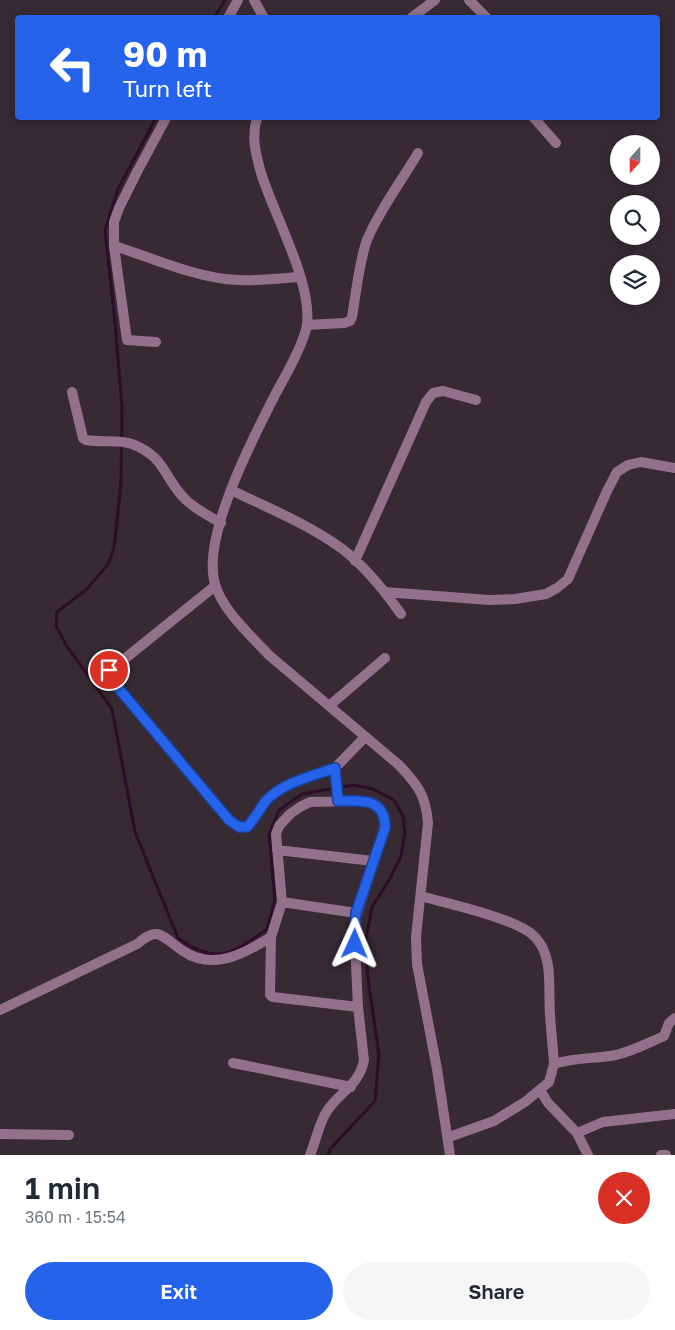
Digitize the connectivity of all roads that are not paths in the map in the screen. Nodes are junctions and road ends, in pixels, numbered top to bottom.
1 (238, 0) edge
2 (254, 0) edge
3 (435, 0) edge
4 (469, 0) edge
5 (230, 15) edge
6 (262, 15) edge
7 (415, 15) edge
8 (484, 15) edge
9 (165, 120) edge
10 (257, 120) edge
11 (536, 120) edge
12 (556, 143) dead end
13 (418, 153) dead end
14 (115, 246) junction
15 (300, 277) junction
16 (307, 325) junction
17 (156, 342) dead end
18 (72, 392) dead end
19 (476, 400) dead end
20 (675, 468) edge
21 (231, 490) junction
22 (221, 523) junction
23 (356, 560) junction
24 (215, 586) junction
25 (385, 592) junction
26 (400, 614) dead end
27 (385, 658) dead end
28 (329, 706) junction
29 (365, 737) junction
30 (336, 771) junction
31 (338, 801) junction
32 (277, 850) junction
33 (374, 861) junction
34 (421, 896) junction
35 (282, 902) junction
36 (356, 913) junction
37 (271, 937) junction
38 (358, 1007) junction
39 (0, 1010) edge
40 (675, 1018) edge
41 (664, 1036) junction
42 (675, 1037) edge
43 (233, 1063) dead end
44 (554, 1064) junction
45 (351, 1087) junction
46 (540, 1090) junction
47 (675, 1114) edge
48 (577, 1133) junction
49 (0, 1134) edge
50 (69, 1135) dead end
51 (449, 1137) junction
52 (310, 1155) edge
53 (450, 1155) edge
54 (588, 1155) edge
55 (660, 1155) edge
56 (666, 1155) edge

1 - 5 street
2 - 6 street
3 - 7 street
4 - 8 street
9 - 14 street
10 - 15 street
11 - 12 street
13 - 16 street
14 - 15 street
14 - 17 street
15 - 16 street
16 - 21 street
18 - 22 street
19 - 23 street
20 - 25 street
21 - 22 street
21 - 23 street
22 - 24 street
23 - 25 street
24 - 28 street
24 - 30 street
25 - 26 street
27 - 28 street
28 - 29 street
29 - 30 street
29 - 34 street
30 - 31 street
31 - 32 street
31 - 33 street
32 - 33 street
32 - 35 street
33 - 36 street
34 - 44 street
34 - 51 street
35 - 36 street
35 - 37 street
36 - 38 street
37 - 38 street
37 - 39 street
38 - 45 street
40 - 41 street
41 - 42 street
41 - 44 street
43 - 45 street
44 - 46 street
45 - 52 street
46 - 48 street
46 - 51 street
47 - 48 street
48 - 54 street
49 - 50 street
51 - 53 street
55 - 56 street

